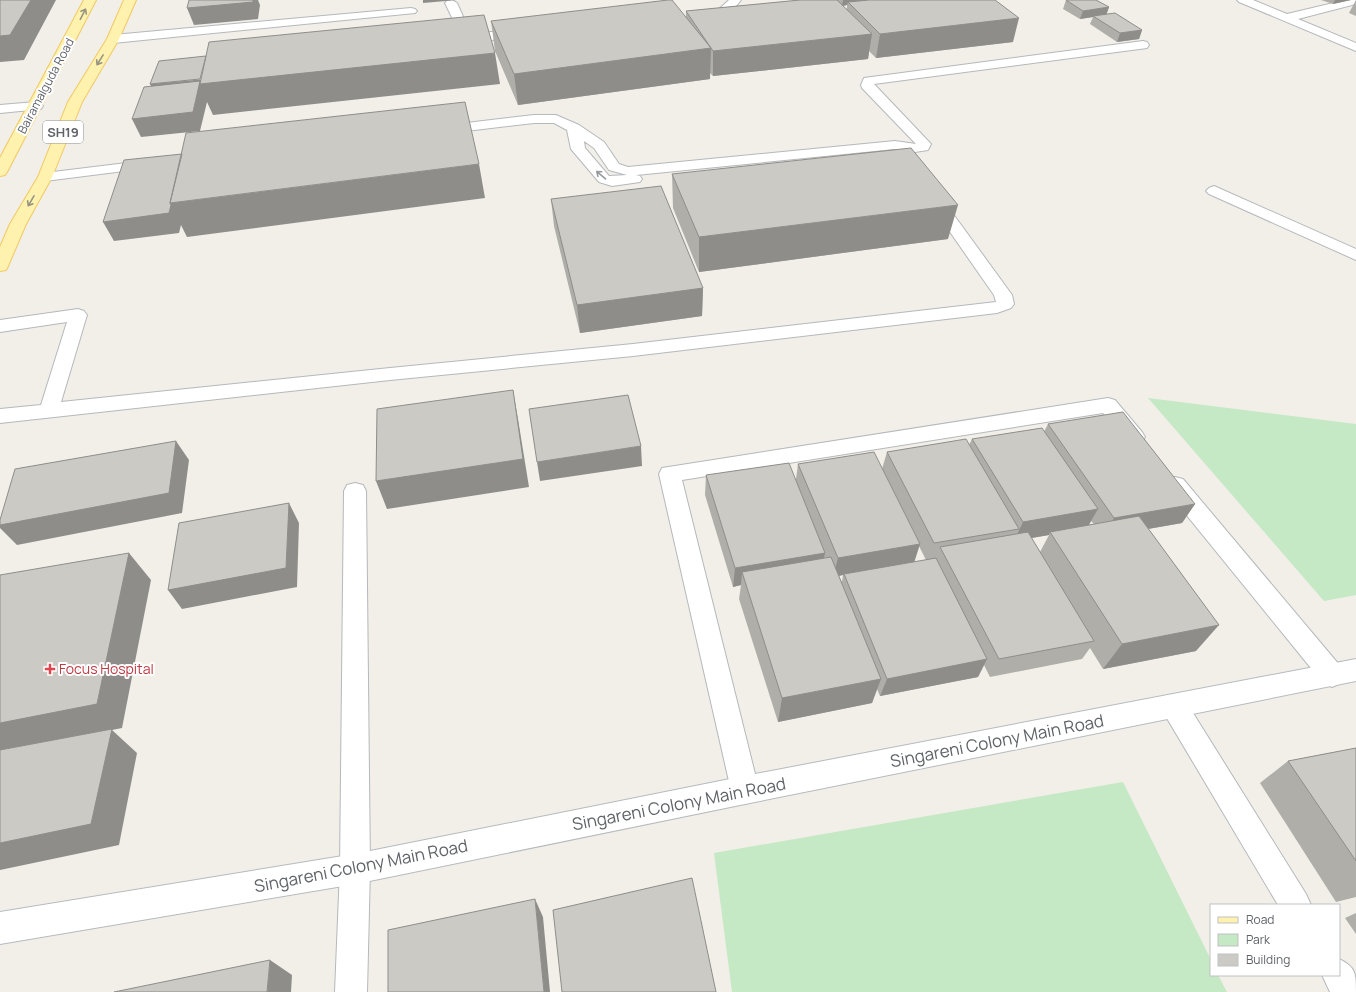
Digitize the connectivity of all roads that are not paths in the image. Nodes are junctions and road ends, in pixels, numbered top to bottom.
1 (90, 0) edge
2 (130, 0) edge
3 (736, 0) edge
4 (1243, 0) edge
5 (1356, 1) edge
6 (451, 3) dead end
7 (411, 11) dead end
8 (695, 17) edge
9 (1286, 18) junction
10 (536, 32) edge
11 (113, 39) junction
12 (1143, 45) dead end
13 (1356, 47) edge
14 (36, 106) junction
15 (0, 109) edge
16 (427, 131) edge
17 (161, 163) edge
18 (0, 172) edge
19 (45, 177) junction
20 (926, 186) edge
21 (1214, 191) dead end
22 (1356, 255) edge
23 (0, 266) edge
24 (0, 326) edge
25 (49, 410) junction
26 (0, 416) edge
27 (355, 491) dead end
28 (1344, 672) edge
29 (1174, 706) junction
30 (745, 790) junction
31 (355, 869) junction
32 (1294, 904) edge
33 (0, 928) edge
34 (1339, 976) edge
35 (352, 992) edge
36 (1348, 992) edge

14 -> 1 main road, Bairamalguda Road / SH19
2 - 11 main road, SH19
3 - 8 street
4 - 9 street
5 - 9 street
6 - 10 street
7 - 11 street
9 - 13 street
11 -> 19 main road, SH19
12 - 16 street
14 - 15 street
14 - 18 main road, Bairamalguda Road / SH19
17 - 19 street
19 -> 23 main road, SH19
20 - 25 street
21 - 22 street
24 - 25 street
25 - 26 street
27 - 31 street
28 - 29 street, Singareni Colony Main Road
28 - 30 street
29 - 30 street, Singareni Colony Main Road
29 - 32 street
30 - 31 street, Singareni Colony Main Road
31 - 33 street, Singareni Colony Main Road
31 - 35 street
34 - 36 street

